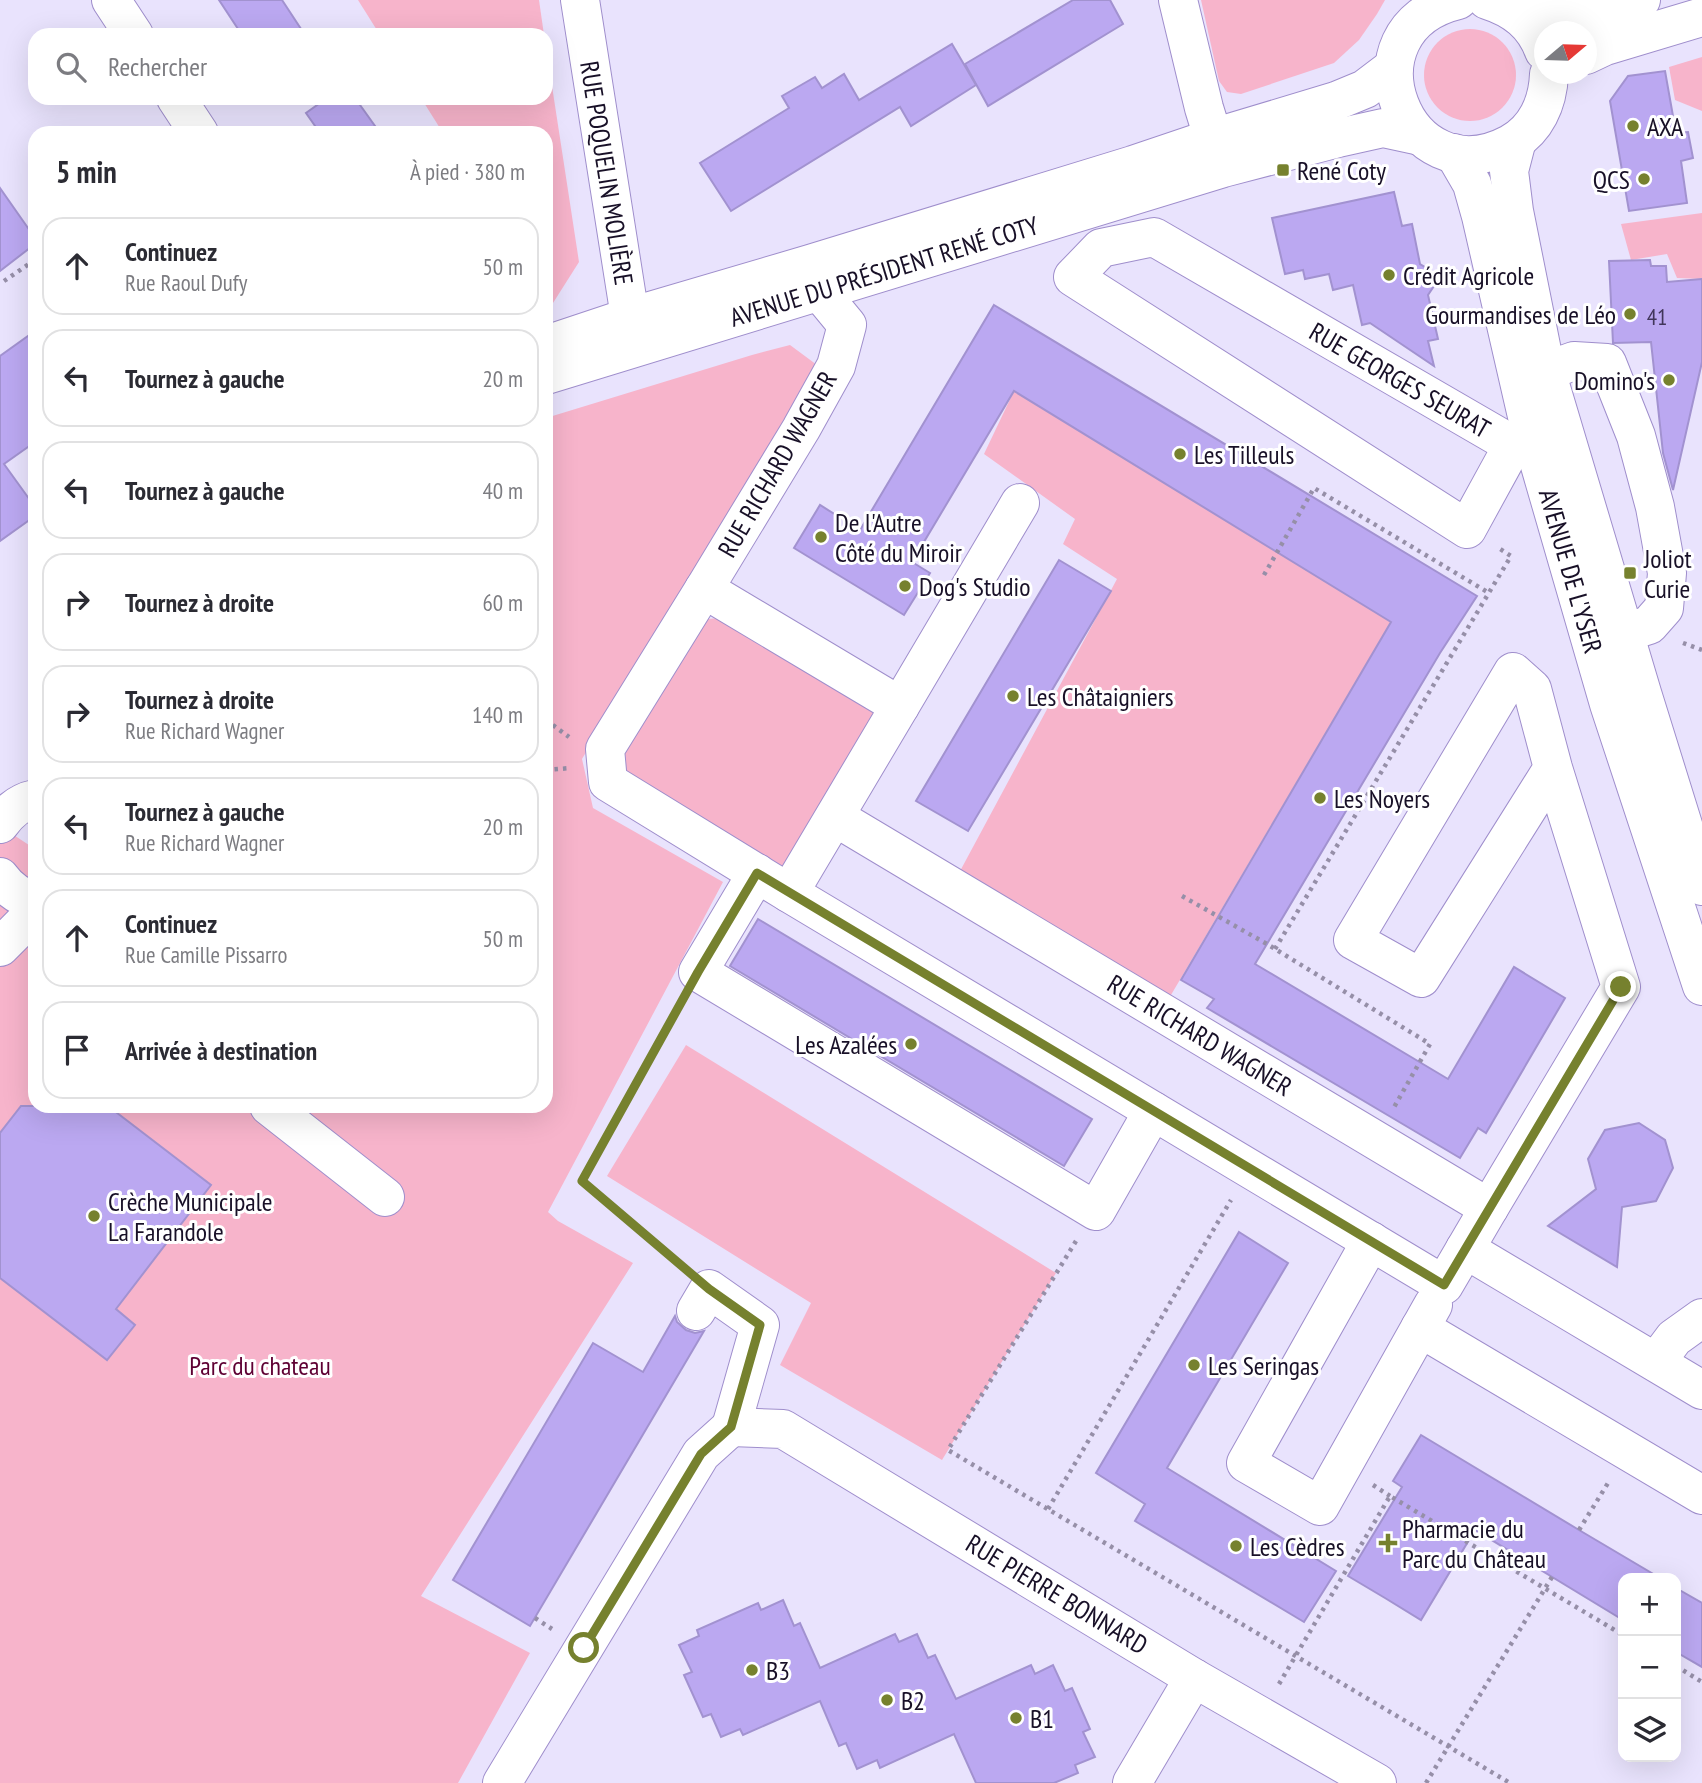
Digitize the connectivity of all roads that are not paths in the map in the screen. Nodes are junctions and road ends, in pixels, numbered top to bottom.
1 (111, 0) edge
2 (580, 0) edge
3 (1178, 0) edge
4 (1458, 0) edge
5 (1641, 0) edge
6 (1423, 8) edge
7 (1504, 8) edge
8 (1702, 17) edge
9 (129, 28) edge
10 (1534, 30) edge
11 (1597, 50) edge
12 (1394, 67) junction
13 (1552, 84) edge
14 (181, 105) edge
15 (194, 126) edge
16 (1420, 136) junction
17 (1517, 140) junction
18 (1218, 153) junction
19 (1454, 153) junction
20 (814, 277) junction
21 (634, 331) junction
22 (553, 344) edge
23 (1546, 371) junction
24 (553, 372) edge
25 (1522, 442) junction
26 (1020, 503) dead end
27 (704, 589) junction
28 (1624, 633) junction
29 (900, 706) junction
30 (1553, 768) junction
31 (28, 802) edge
32 (835, 817) junction
33 (0, 824) edge
34 (757, 873) junction
35 (0, 877) edge
36 (1702, 887) edge
37 (789, 893) junction
38 (28, 900) edge
39 (28, 920) edge
40 (0, 947) edge
41 (1702, 986) edge
42 (1153, 1111) junction
43 (278, 1113) edge
44 (385, 1197) dead end
45 (1489, 1208) junction
46 (1371, 1241) junction
47 (1465, 1249) junction
48 (1444, 1285) junction
49 (702, 1300) road end
50 (1702, 1318) edge
51 (1420, 1328) junction
52 (1656, 1362) junction
53 (1702, 1390) edge
54 (731, 1427) junction
55 (1702, 1495) edge
56 (1194, 1678) junction
57 (502, 1783) edge
58 (1132, 1783) edge
59 (1377, 1783) edge

1 - 9 street
2 - 21 street, RUE POQUELIN MOLIÈRE
3 - 18 street
4 - 6 street
5 - 7 street
6 - 12 street
7 - 10 street
8 - 11 street
12 - 16 street
12 - 18 street, AVENUE DU PRÉSIDENT RENÉ COTY
13 - 17 street
14 - 15 street
16 - 18 street, AVENUE DU PRÉSIDENT RENÉ COTY
16 - 19 street
17 - 19 street
17 - 23 street, AVENUE DE L'YSER
18 - 20 street, AVENUE DU PRÉSIDENT RENÉ COTY
19 - 25 street, AVENUE DE L'YSER
20 - 21 street, AVENUE DU PRÉSIDENT RENÉ COTY
20 - 27 street, RUE RICHARD WAGNER
21 - 22 street, AVENUE DU PRÉSIDENT RENÉ COTY
21 - 24 street, AVENUE DU PRÉSIDENT RENÉ COTY
23 - 28 street, AVENUE DE L'YSER
23 - 28 street
25 - 25 street, RUE GEORGES SEURAT
25 - 41 street, AVENUE DE L'YSER
26 - 29 street
27 - 29 street
27 - 34 street, RUE RICHARD WAGNER
28 - 36 street, AVENUE DE L'YSER
29 - 32 street
30 - 30 street
30 - 45 street
31 - 33 street
32 - 37 street
32 - 45 street, RUE RICHARD WAGNER
34 - 37 street, RUE RICHARD WAGNER
34 - 42 street
35 - 38 street
37 - 42 street, RUE RICHARD WAGNER
39 - 40 street
42 - 46 street, RUE RICHARD WAGNER
43 - 44 street
45 - 47 street
46 - 48 street, RUE RICHARD WAGNER
46 - 51 street
47 - 48 street
47 - 52 street
48 - 51 street
49 - 54 street
50 - 52 street
51 - 55 street
52 - 53 street
54 - 56 street, RUE PIERRE BONNARD
54 - 57 street
56 - 58 street
56 - 59 street, RUE PIERRE BONNARD

